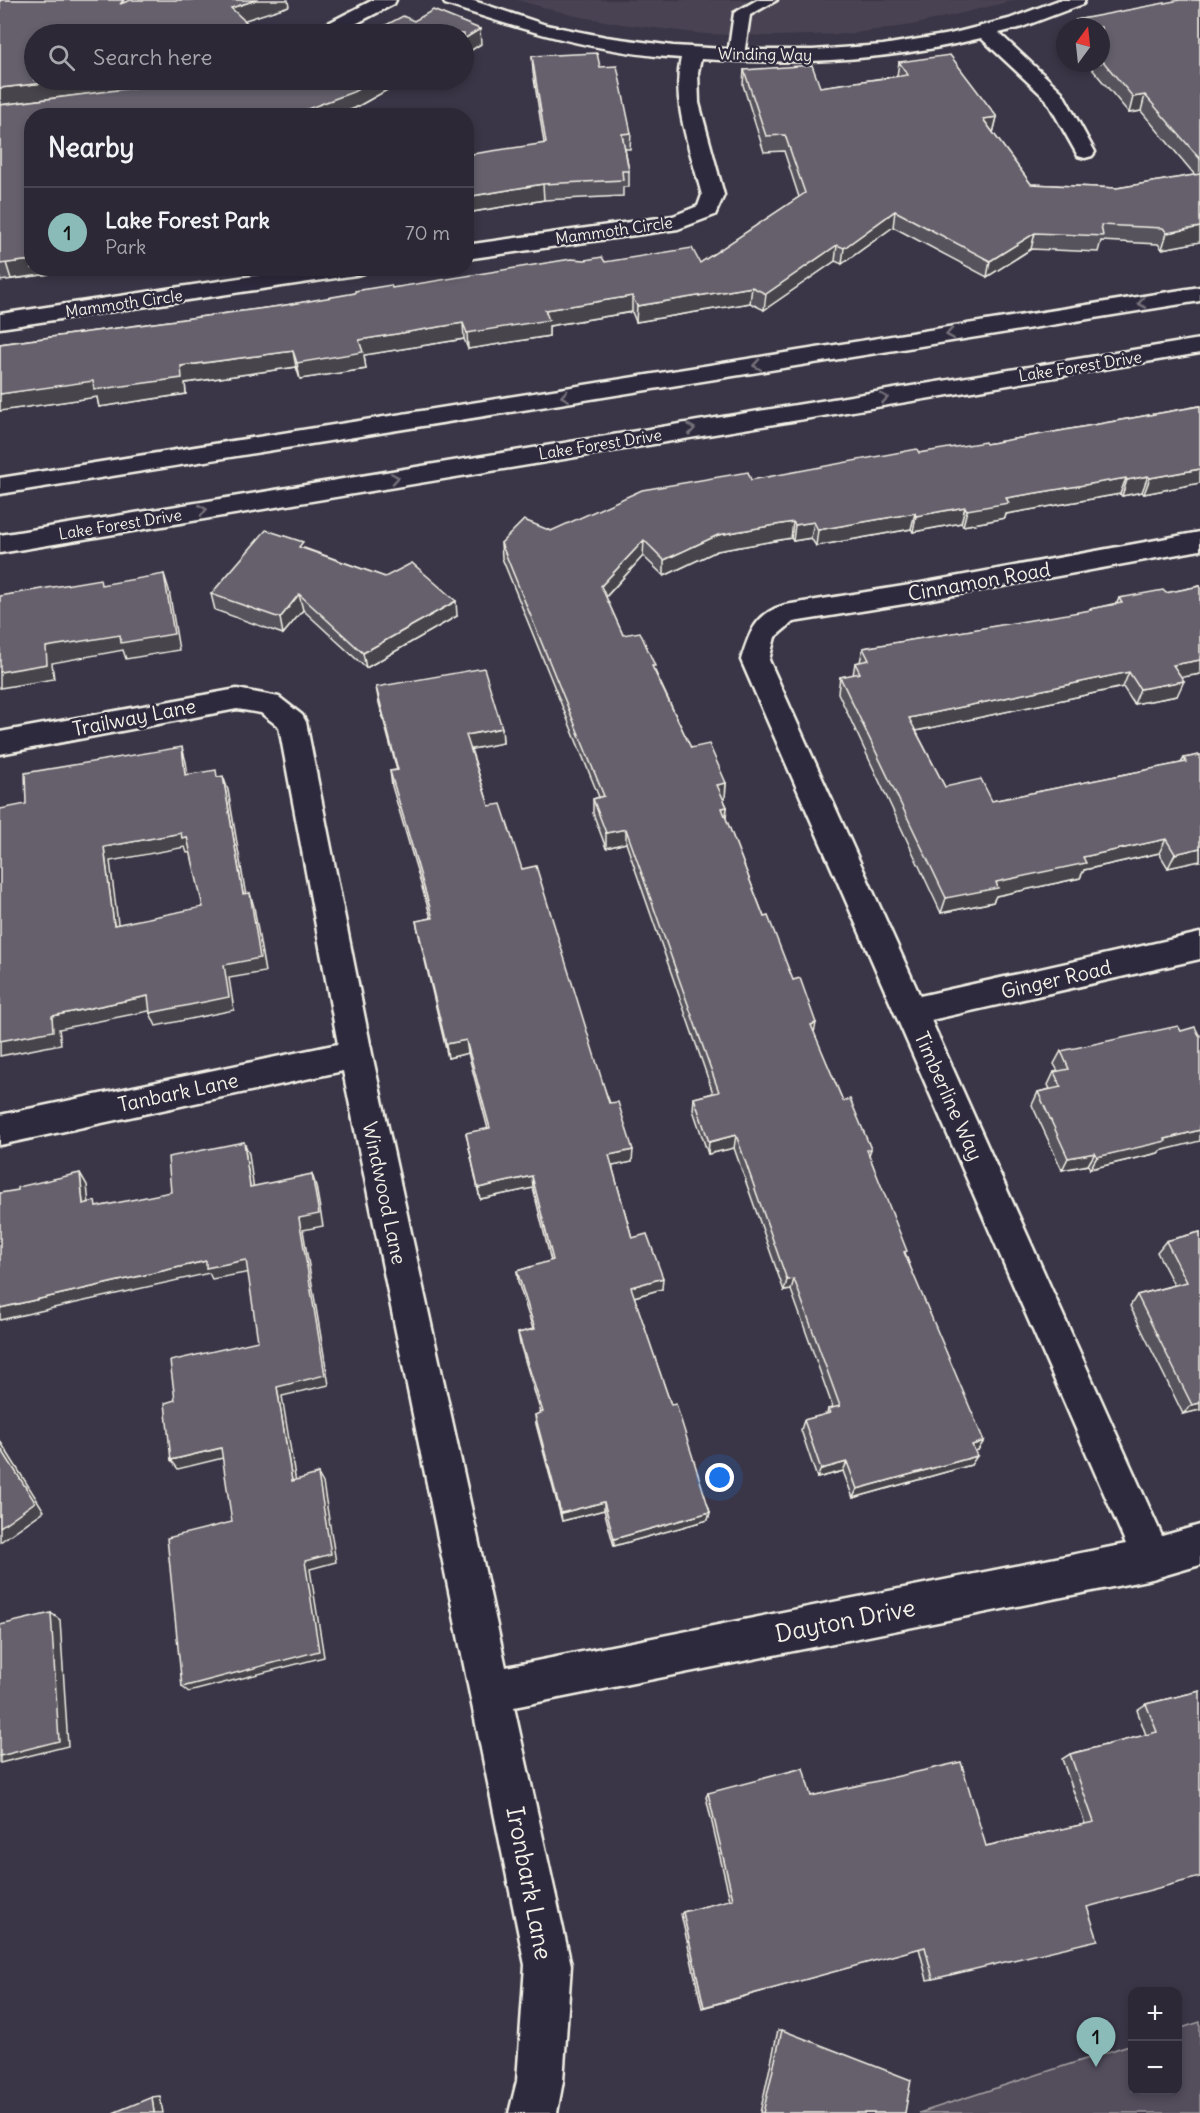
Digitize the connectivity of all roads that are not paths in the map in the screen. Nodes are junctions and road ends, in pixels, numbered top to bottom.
1 (387, 0) edge
2 (453, 0) edge
3 (769, 0) edge
4 (1076, 0) edge
5 (341, 24) edge
6 (986, 32) junction
7 (692, 52) junction
8 (736, 55) junction
9 (1085, 152) dead end
10 (474, 251) edge
11 (302, 276) edge
12 (1200, 294) edge
13 (0, 321) edge
14 (1200, 346) edge
15 (0, 486) edge
16 (1200, 541) edge
17 (0, 544) edge
18 (763, 632) joint
19 (269, 704) joint
20 (0, 743) edge
21 (1200, 946) edge
22 (912, 1011) junction
23 (356, 1054) junction
24 (0, 1130) edge
25 (1200, 1545) edge
26 (1152, 1559) junction
27 (489, 1691) junction
28 (533, 2113) edge

1 - 5 street
2 - 7 street, Winding Way
3 - 8 lane
4 - 6 street, Winding Way
6 - 8 street, Winding Way
6 - 9 street
7 - 8 street, Winding Way
7 - 10 street, Mammoth Circle
11 - 13 street, Mammoth Circle
12 -> 15 street
17 -> 14 street, Lake Forest Drive
16 - 18 street, Cinnamon Road
18 - 22 street, Timberline Way
19 - 20 street, Trailway Lane
19 - 23 street, Windwood Lane
21 - 22 street, Ginger Road
22 - 26 street, Timberline Way
23 - 24 street, Tanbark Lane
23 - 27 street, Windwood Lane
25 - 26 street, Dayton Drive
26 - 27 street, Dayton Drive
27 - 28 street, Ironbark Lane

